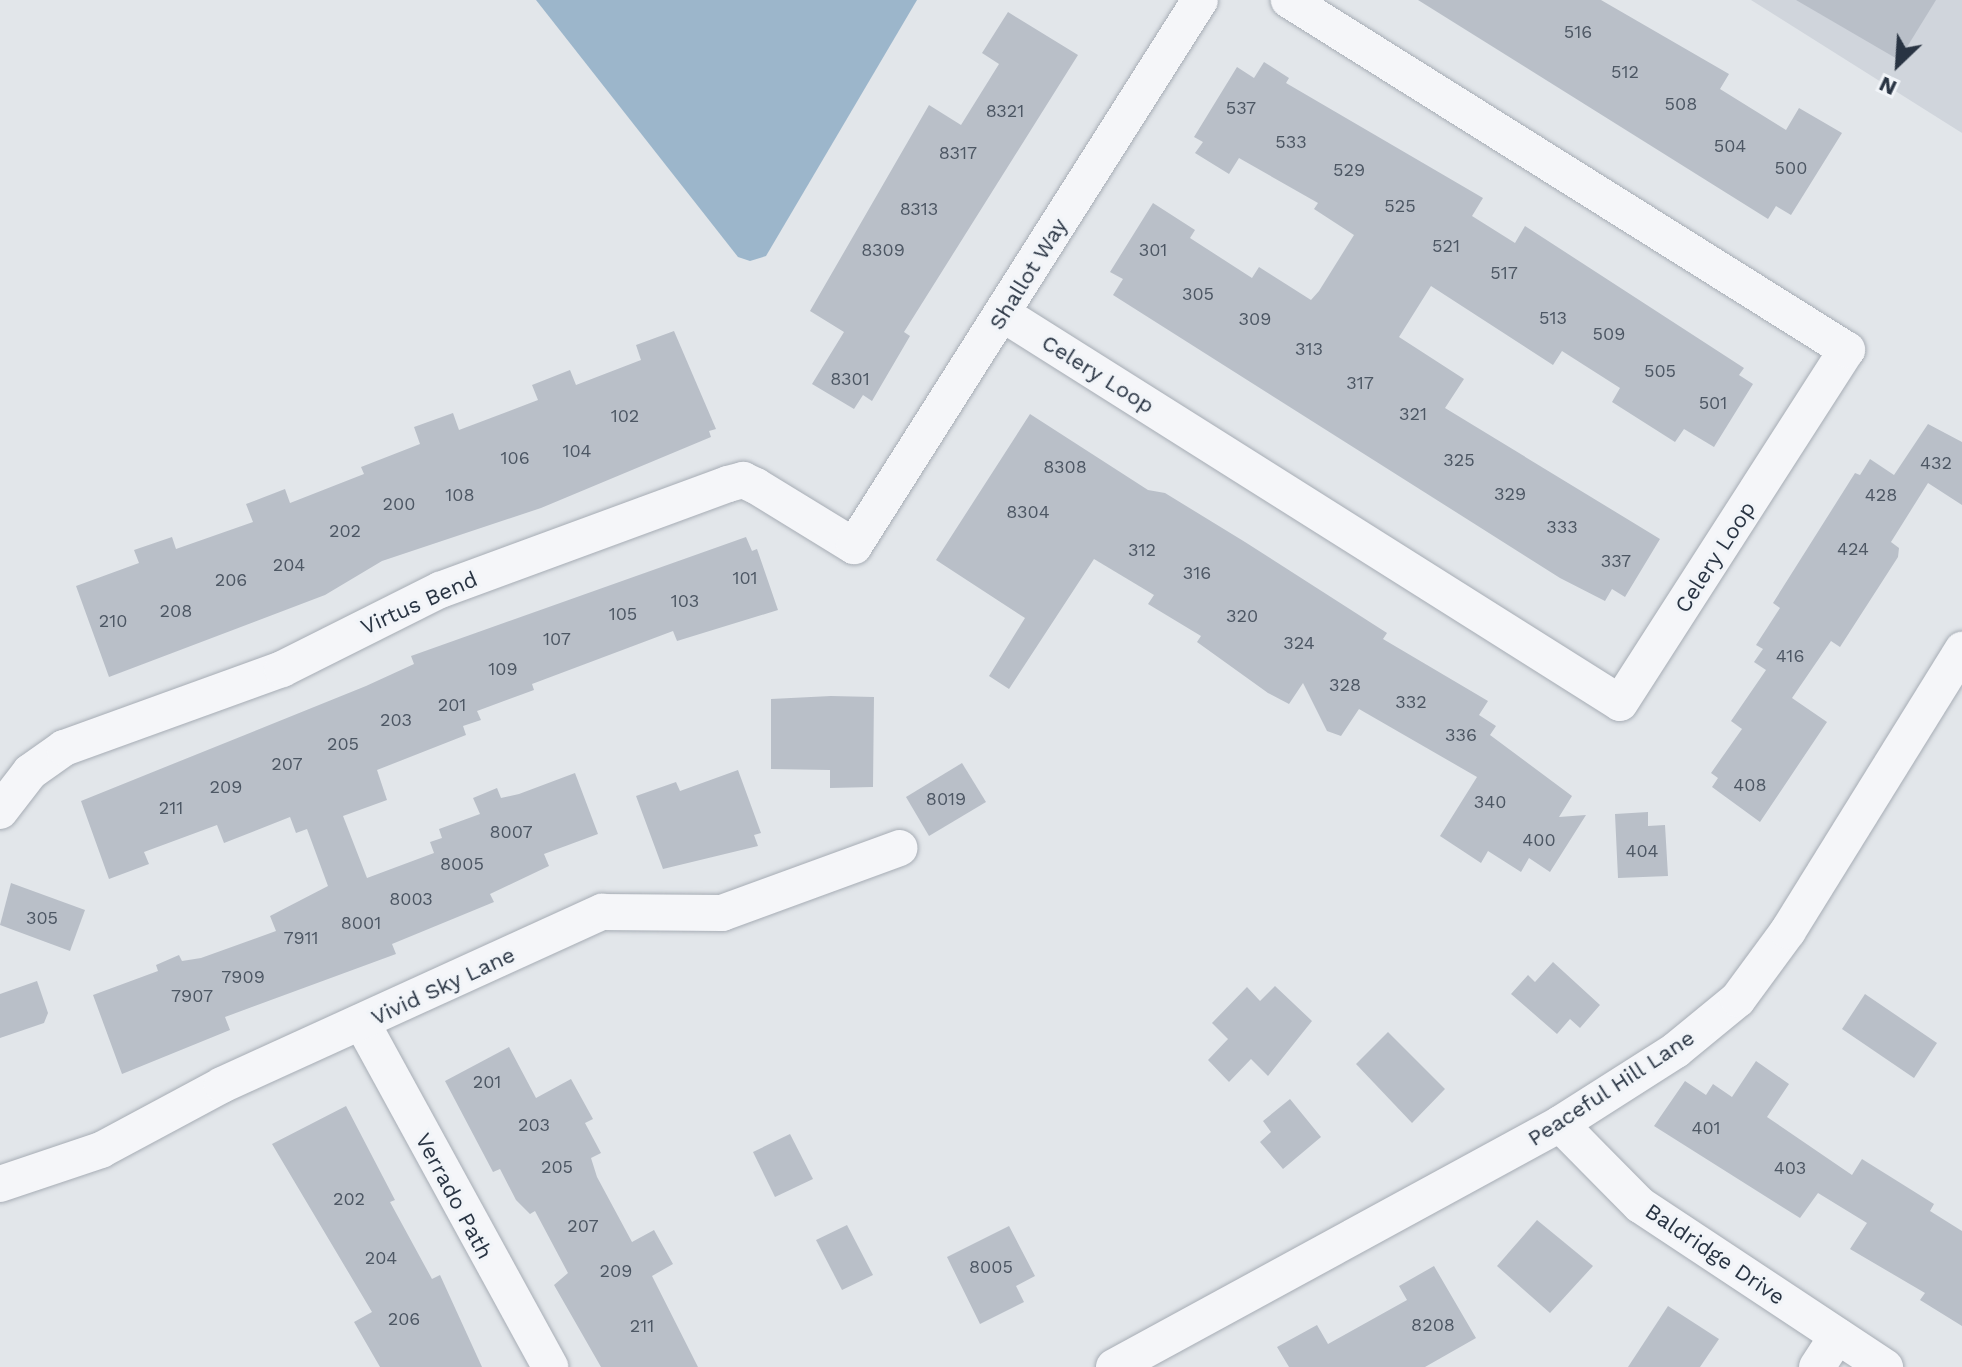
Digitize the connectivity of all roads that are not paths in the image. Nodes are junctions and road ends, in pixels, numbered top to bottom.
1 (1200, 0) edge
2 (1289, 0) edge
3 (1003, 314) junction
4 (854, 546) joint
5 (1962, 650) edge
6 (0, 811) edge
7 (900, 848) dead end
8 (362, 1023) junction
9 (1560, 1124) junction
10 (0, 1184) edge
11 (1837, 1336) junction
12 (550, 1367) edge
13 (1114, 1367) edge
14 (1817, 1367) edge
15 (1885, 1367) edge

1 - 3 street, Shallot Way
2 - 3 street, Celery Loop
3 - 4 street, Shallot Way
4 - 6 street, Virtus Bend
5 - 9 street, Peaceful Hill Lane
7 - 8 street, Vivid Sky Lane
8 - 10 street, Vivid Sky Lane
8 - 12 street, Verrado Path
9 - 11 street, Baldridge Drive
9 - 13 street, Peaceful Hill Lane
11 - 14 street
11 - 15 street, Baldridge Drive

